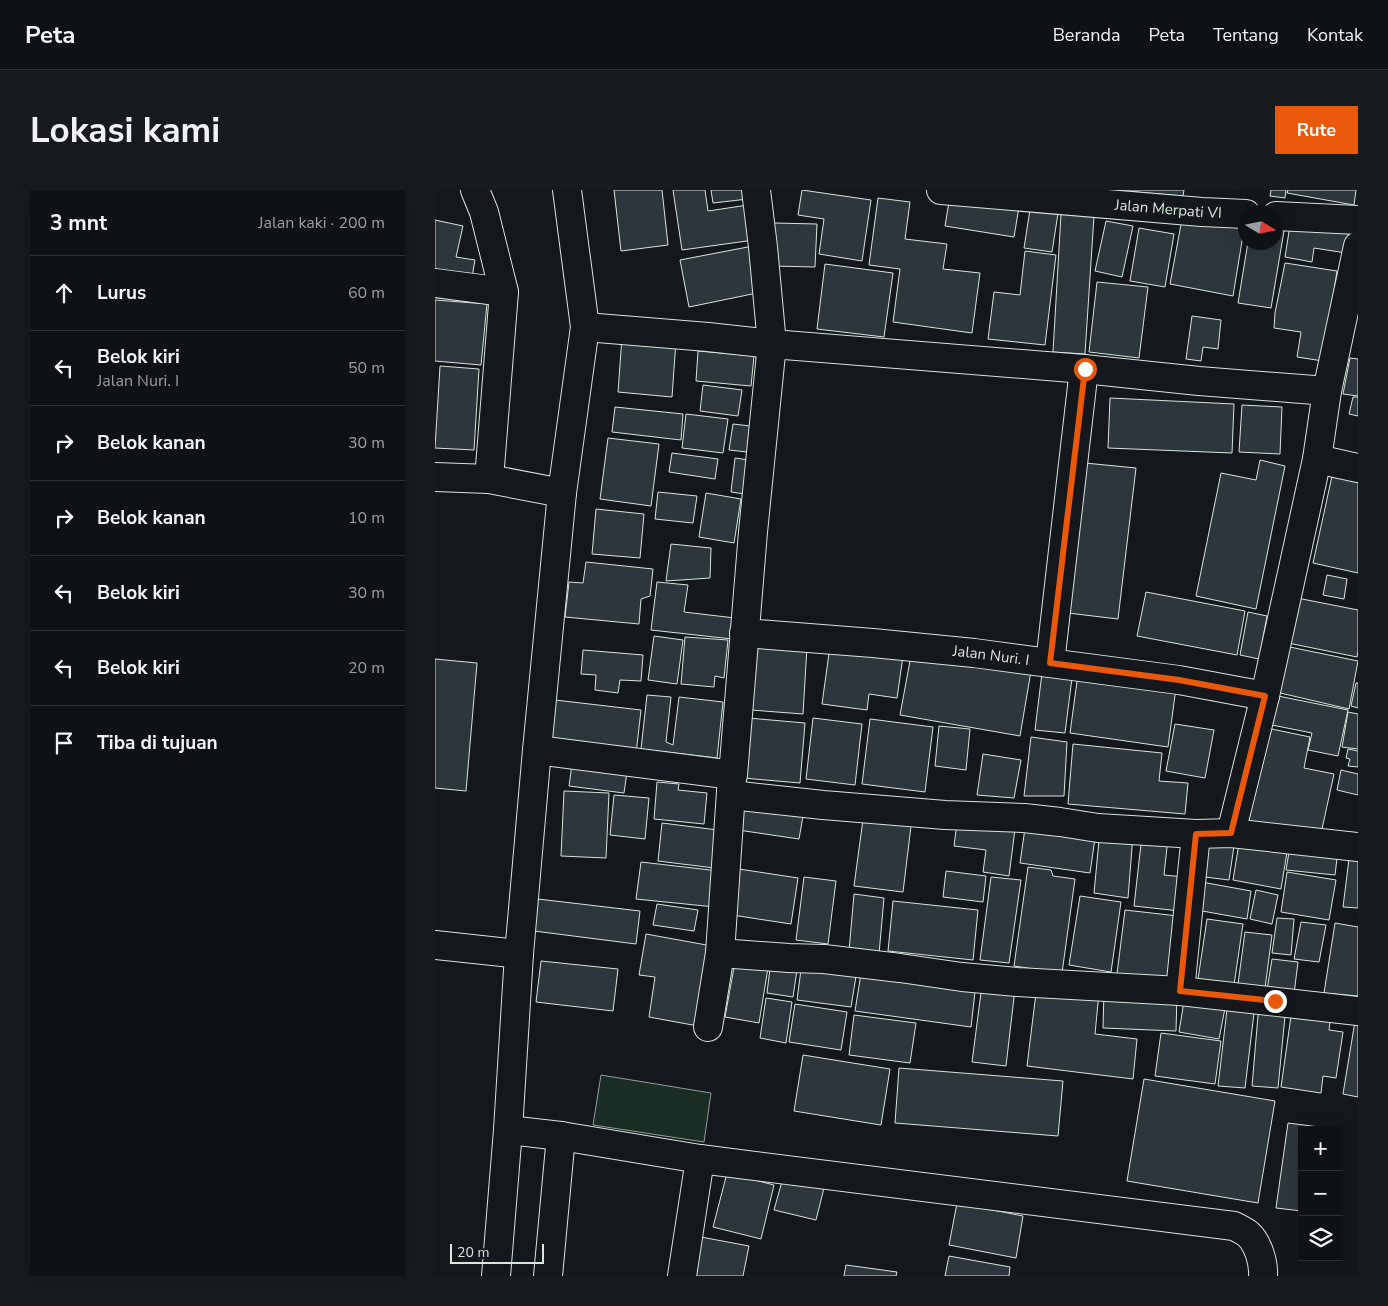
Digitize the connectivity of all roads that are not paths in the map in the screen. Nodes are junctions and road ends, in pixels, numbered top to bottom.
1 (475, 190) edge
2 (567, 190) edge
3 (756, 190) edge
4 (941, 190) edge
5 (1203, 201) edge
6 (1238, 212) edge
7 (1283, 216) edge
8 (1358, 220) edge
9 (1358, 246) edge
10 (435, 283) edge
11 (503, 292) junction
12 (585, 328) junction
13 (772, 344) junction
14 (1085, 369) junction
15 (1327, 391) junction
16 (1317, 459) junction
17 (1358, 468) edge
18 (435, 477) edge
19 (489, 479) junction
20 (562, 493) junction
21 (744, 633) junction
22 (1050, 663) junction
23 (1265, 696) junction
24 (537, 750) junction
25 (732, 785) junction
26 (1231, 833) junction
27 (1196, 834) junction
28 (1358, 847) edge
29 (435, 945) edge
30 (720, 953) junction
31 (519, 954) junction
32 (1180, 991) junction
33 (1358, 1011) edge
34 (708, 1027) dead end
35 (508, 1130) junction
36 (561, 1136) junction
37 (700, 1159) junction
38 (496, 1276) edge
39 (548, 1276) edge
40 (682, 1276) edge
41 (1263, 1276) edge

1 - 11 street
2 - 12 street
3 - 13 street
4 - 5 street, Jalan Merpati VI
5 - 6 street, Jalan Merpati VI
7 - 8 street
9 - 15 street
10 - 11 street
11 - 19 street
12 - 13 street
12 - 20 street
13 - 14 street
13 - 21 street
14 - 15 street
14 - 22 street
15 - 16 street
16 - 17 street
16 - 23 street
18 - 19 street
19 - 20 street
20 - 24 street
21 - 22 street, Jalan Nuri. I
21 - 25 street
22 - 23 street, Jalan Nuri. I
23 - 26 street
24 - 25 street
24 - 31 street
25 - 27 street
25 - 30 street
26 - 27 street
26 - 28 street
27 - 32 street
29 - 31 street
30 - 32 street
30 - 34 street
31 - 35 street
32 - 33 street
35 - 36 street
35 - 38 street
36 - 37 street
36 - 39 street
37 - 40 street
37 - 41 street

